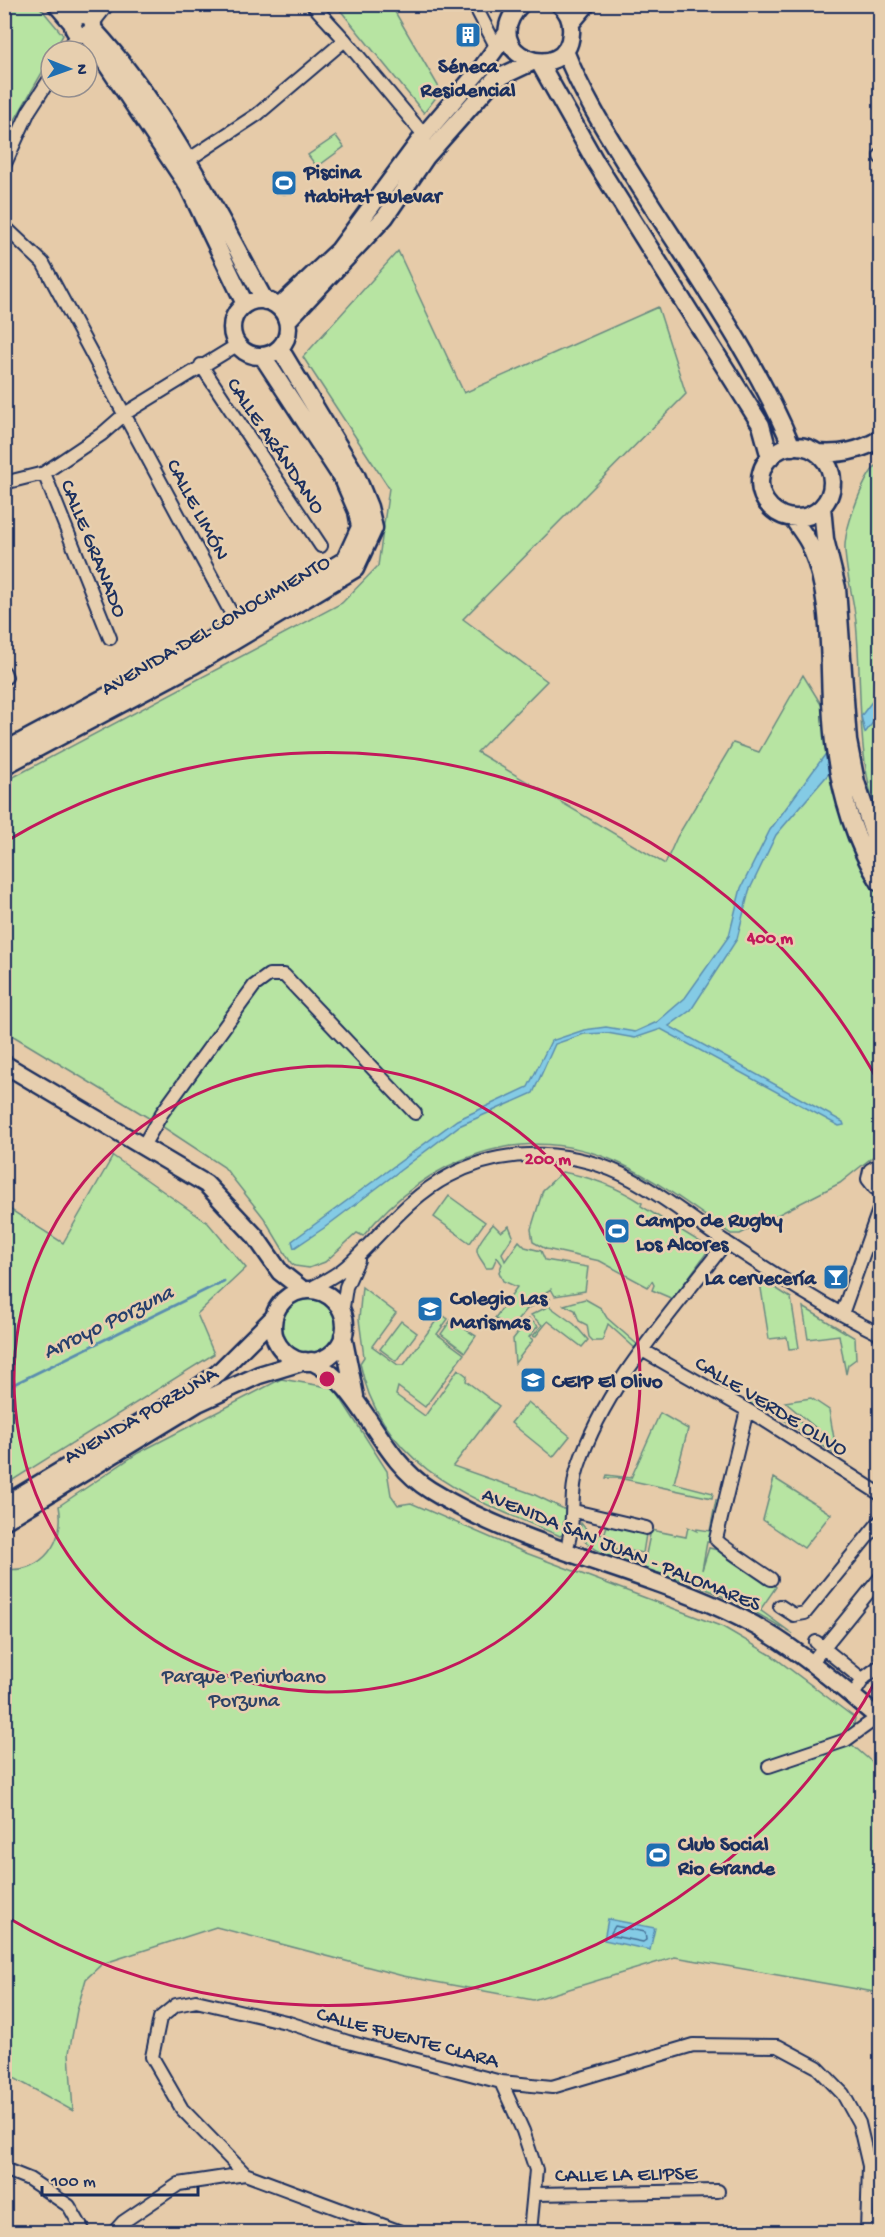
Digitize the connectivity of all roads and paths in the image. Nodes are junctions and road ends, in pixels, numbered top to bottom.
1 (56, 4) edge
2 (108, 4) edge
3 (312, 4) edge
4 (474, 4) edge
5 (559, 4) edge
6 (587, 4) edge
7 (512, 8) edge
8 (84, 21) edge
9 (572, 23) junction
10 (507, 33) junction
11 (74, 39) edge
12 (345, 40) junction
13 (496, 46) junction
14 (565, 51) junction
15 (536, 62) junction
16 (39, 96) edge
17 (424, 135) junction
18 (188, 160) junction
19 (4, 166) edge
20 (4, 226) edge
21 (245, 304) junction
22 (277, 309) junction
23 (237, 345) junction
24 (280, 349) junction
25 (263, 357) junction
26 (201, 365) junction
27 (126, 413) junction
28 (880, 439) edge
29 (792, 447) junction
30 (817, 453) junction
31 (770, 458) junction
32 (44, 473) junction
33 (4, 483) edge
34 (822, 507) junction
35 (793, 518) junction
36 (321, 546) dead end
37 (237, 624) junction
38 (110, 638) dead end
39 (4, 751) edge
40 (4, 766) edge
41 (880, 854) edge
42 (880, 884) edge
43 (4, 1064) edge
44 (415, 1113) dead end
45 (143, 1146) junction
46 (880, 1163) edge
47 (880, 1190) edge
48 (880, 1207) edge
49 (726, 1242) junction
50 (367, 1246) junction
51 (272, 1260) junction
52 (306, 1290) junction
53 (275, 1313) junction
54 (342, 1314) junction
55 (842, 1314) junction
56 (880, 1334) edge
57 (343, 1336) junction
58 (644, 1351) junction
59 (308, 1361) junction
60 (359, 1408) junction
61 (744, 1408) junction
62 (720, 1493) dead end
63 (880, 1494) edge
64 (4, 1505) edge
65 (574, 1511) junction
66 (4, 1521) edge
67 (880, 1521) edge
68 (646, 1528) dead end
69 (565, 1552) junction
70 (880, 1578) edge
71 (771, 1579) dead end
72 (780, 1606) dead end
73 (820, 1645) junction
74 (811, 1663) junction
75 (880, 1666) edge
76 (863, 1680) junction
77 (853, 1695) junction
78 (879, 1718) edge
79 (769, 1766) dead end
80 (501, 2082) junction
81 (4, 2169) edge
82 (245, 2174) junction
83 (718, 2191) dead end
84 (534, 2194) junction
85 (84, 2232) edge
86 (114, 2232) edge
87 (401, 2232) edge
88 (530, 2232) edge
89 (867, 2232) edge

1 - 8 street
2 - 8 street
3 - 12 street
4 - 13 street
5 - 9 street
6 - 9 street
7 - 10 street
8 - 11 street
8 - 18 street
8 - 21 street
9 - 14 street
10 - 13 street
10 - 15 street
12 - 17 street
12 - 18 street
13 - 17 street
14 - 15 street
14 - 29 street
15 - 22 street
15 - 31 street
16 - 19 street
17 - 22 street
18 - 22 street
20 - 27 street, CALLE LIMÓN
21 - 22 street
21 - 23 street
22 - 24 street
23 - 25 street
23 - 26 street
24 - 25 street
24 - 40 street, AVENIDA DEL CONOCIMIENTO
25 - 37 street, AVENIDA DEL CONOCIMIENTO
26 - 27 street
26 - 36 street, CALLE ARÁNDANO
27 - 32 street
27 - 37 street, CALLE LIMÓN
28 - 30 street
29 - 30 street
29 - 31 street
30 - 34 street
31 - 35 street
32 - 33 street
32 - 38 street, CALLE GRANADO
34 - 35 street
34 - 41 street
35 - 42 street
37 - 39 street, AVENIDA DEL CONOCIMIENTO
43 - 45 street
44 - 45 street
45 - 51 street
46 - 47 street
48 - 55 street
49 - 50 street
49 - 55 street
49 - 58 street
50 - 52 street
50 - 54 street
51 - 52 street
51 - 53 street
52 - 53 street
52 - 54 street
53 - 59 street
53 - 64 street, AVENIDA PORZUNA
54 - 57 street
55 - 56 street
57 - 59 street
57 - 60 street
58 - 61 street, CALLE VERDE OLIVO
58 - 65 street
59 - 60 street, AVENIDA SAN JUAN - PALOMARES
59 - 66 street, AVENIDA PORZUNA
60 - 69 street, AVENIDA SAN JUAN - PALOMARES
61 - 62 street
61 - 63 street, CALLE VERDE OLIVO
61 - 71 street
65 - 68 street
65 - 69 street
67 - 72 street
69 - 74 street, AVENIDA SAN JUAN - PALOMARES
70 - 73 street
73 - 74 street
73 - 76 street
74 - 77 street, AVENIDA SAN JUAN - PALOMARES
75 - 76 street
76 - 77 street
77 - 78 street, AVENIDA SAN JUAN - PALOMARES
78 - 79 street
80 - 82 street, CALLE FUENTE CLARA
80 - 84 street
80 - 89 street, CALLE FUENTE CLARA
81 - 85 street
82 - 86 street
82 - 87 street, CALLE FUENTE CLARA
83 - 84 street, CALLE LA ELIPSE
84 - 88 street

